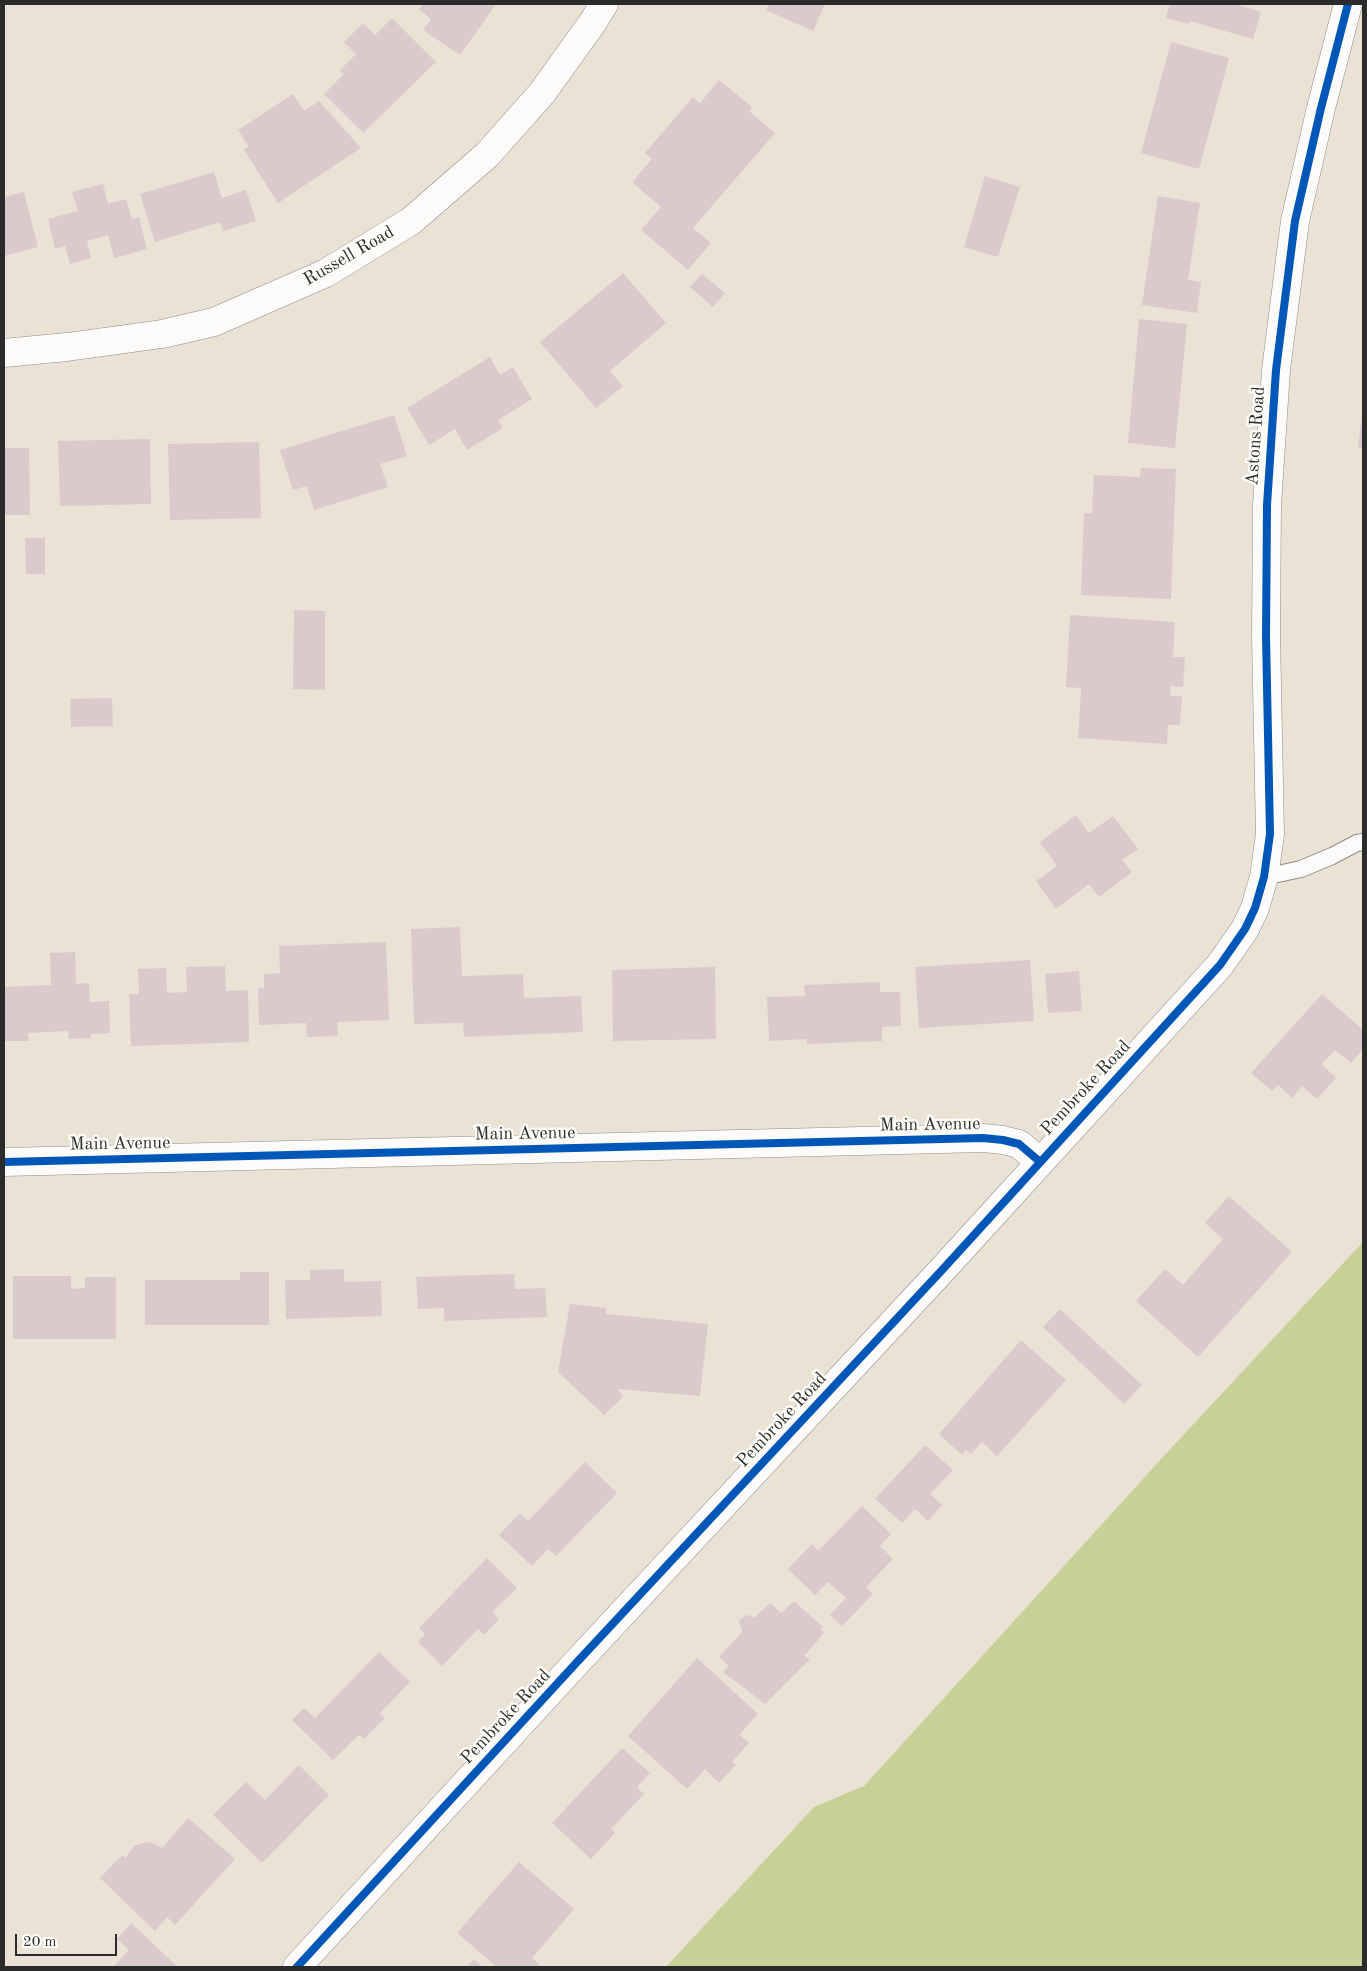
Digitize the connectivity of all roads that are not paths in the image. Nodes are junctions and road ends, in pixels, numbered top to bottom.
1 (604, 4) edge
2 (1348, 4) edge
3 (4, 353) edge
4 (1363, 842) edge
5 (1264, 877) junction
6 (1039, 1161) junction
7 (4, 1162) edge
8 (297, 1967) edge

1 - 3 street, Russell Road
2 - 5 street, Astons Road
4 - 5 lane
5 - 6 street, Pembroke Road
6 - 7 street, Main Avenue
6 - 8 street, Pembroke Road

